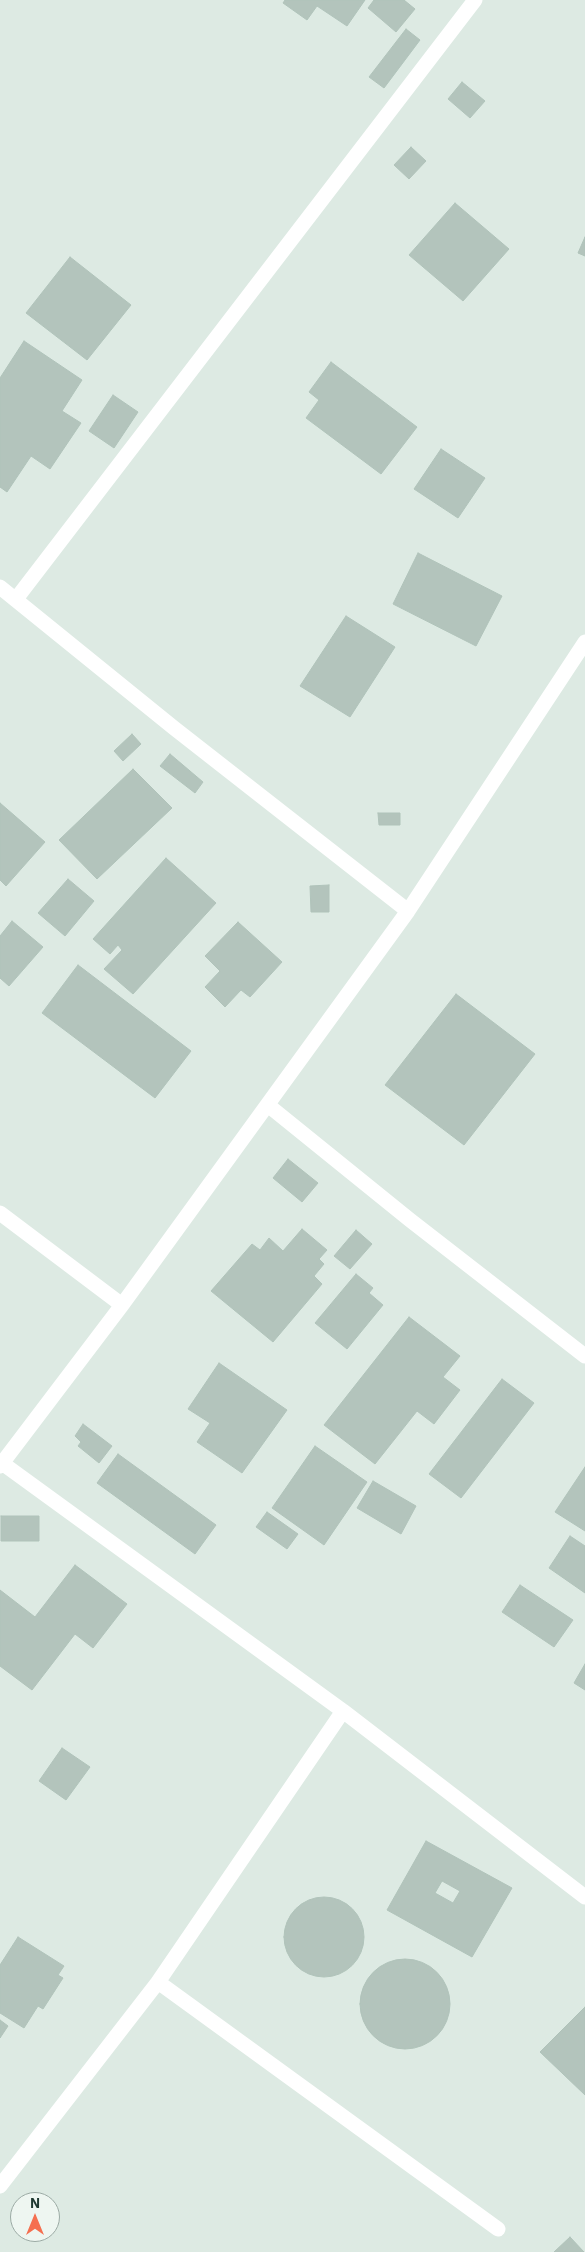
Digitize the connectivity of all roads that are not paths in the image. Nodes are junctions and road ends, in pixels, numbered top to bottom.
1 (475, 0) edge
2 (0, 587) edge
3 (16, 599) junction
4 (585, 642) edge
5 (408, 911) junction
6 (269, 1106) junction
7 (0, 1213) edge
8 (122, 1305) junction
9 (585, 1356) edge
10 (1, 1464) edge
11 (344, 1711) junction
12 (585, 1897) edge
13 (158, 1982) junction
14 (0, 2186) edge
15 (498, 2229) dead end

1 - 3 street
2 - 3 street
3 - 5 street
4 - 5 street
5 - 6 street
6 - 8 street
6 - 9 street
7 - 8 street
8 - 10 street
10 - 11 street
11 - 12 street
11 - 13 street
13 - 14 street
13 - 15 street

